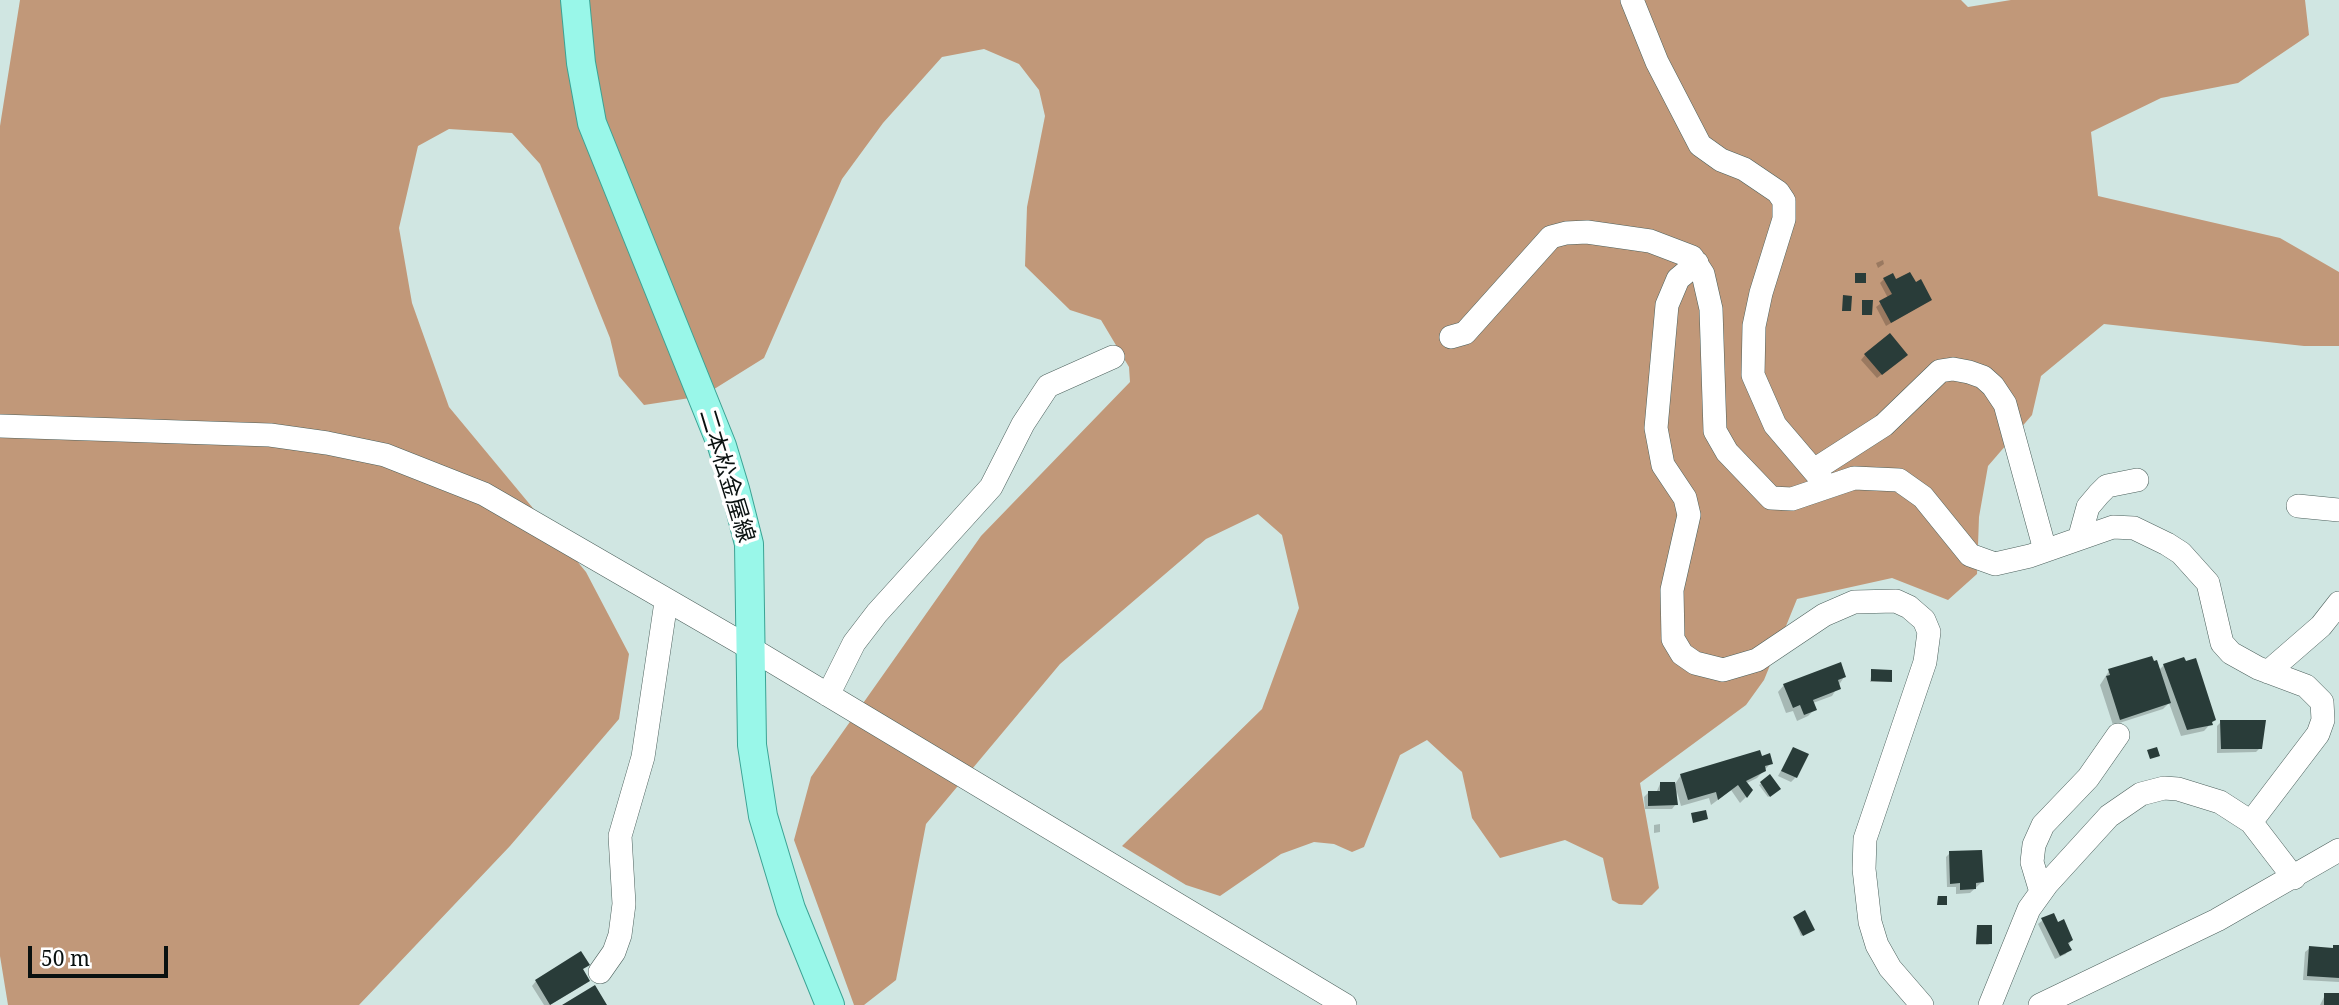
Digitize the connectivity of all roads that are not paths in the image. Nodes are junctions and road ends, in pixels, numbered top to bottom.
1 (575, 0) edge
2 (1632, 0) edge
3 (1697, 263) junction
4 (1451, 337) dead end
5 (1113, 357) dead end
6 (0, 426) edge
7 (1821, 478) junction
8 (2137, 480) dead end
9 (2298, 506) dead end
10 (2339, 510) edge
11 (2080, 536) junction
12 (2045, 550) junction
13 (666, 602) junction
14 (2339, 603) edge
15 (750, 648) junction
16 (2269, 672) junction
17 (828, 695) junction
18 (2118, 735) dead end
19 (2251, 822) junction
20 (2339, 850) edge
21 (2294, 878) junction
22 (2041, 892) junction
23 (600, 972) dead end
24 (830, 1005) edge
25 (1345, 1005) edge
26 (1922, 1005) edge
27 (1990, 1005) edge
28 (2040, 1005) edge

1 - 15 main road, 二本松金屋線
2 - 7 street
3 - 4 street
3 - 7 street
3 - 26 street
5 - 17 street
6 - 13 street
7 - 12 street
7 - 12 street
8 - 11 street
9 - 10 street
11 - 12 street
11 - 16 street
13 - 15 street
13 - 23 street
14 - 16 street
15 - 17 street
15 - 24 main road, 二本松金屋線
16 - 19 street
17 - 25 street
18 - 22 street
19 - 21 street
19 - 22 street
20 - 21 street
21 - 28 street
22 - 27 street

